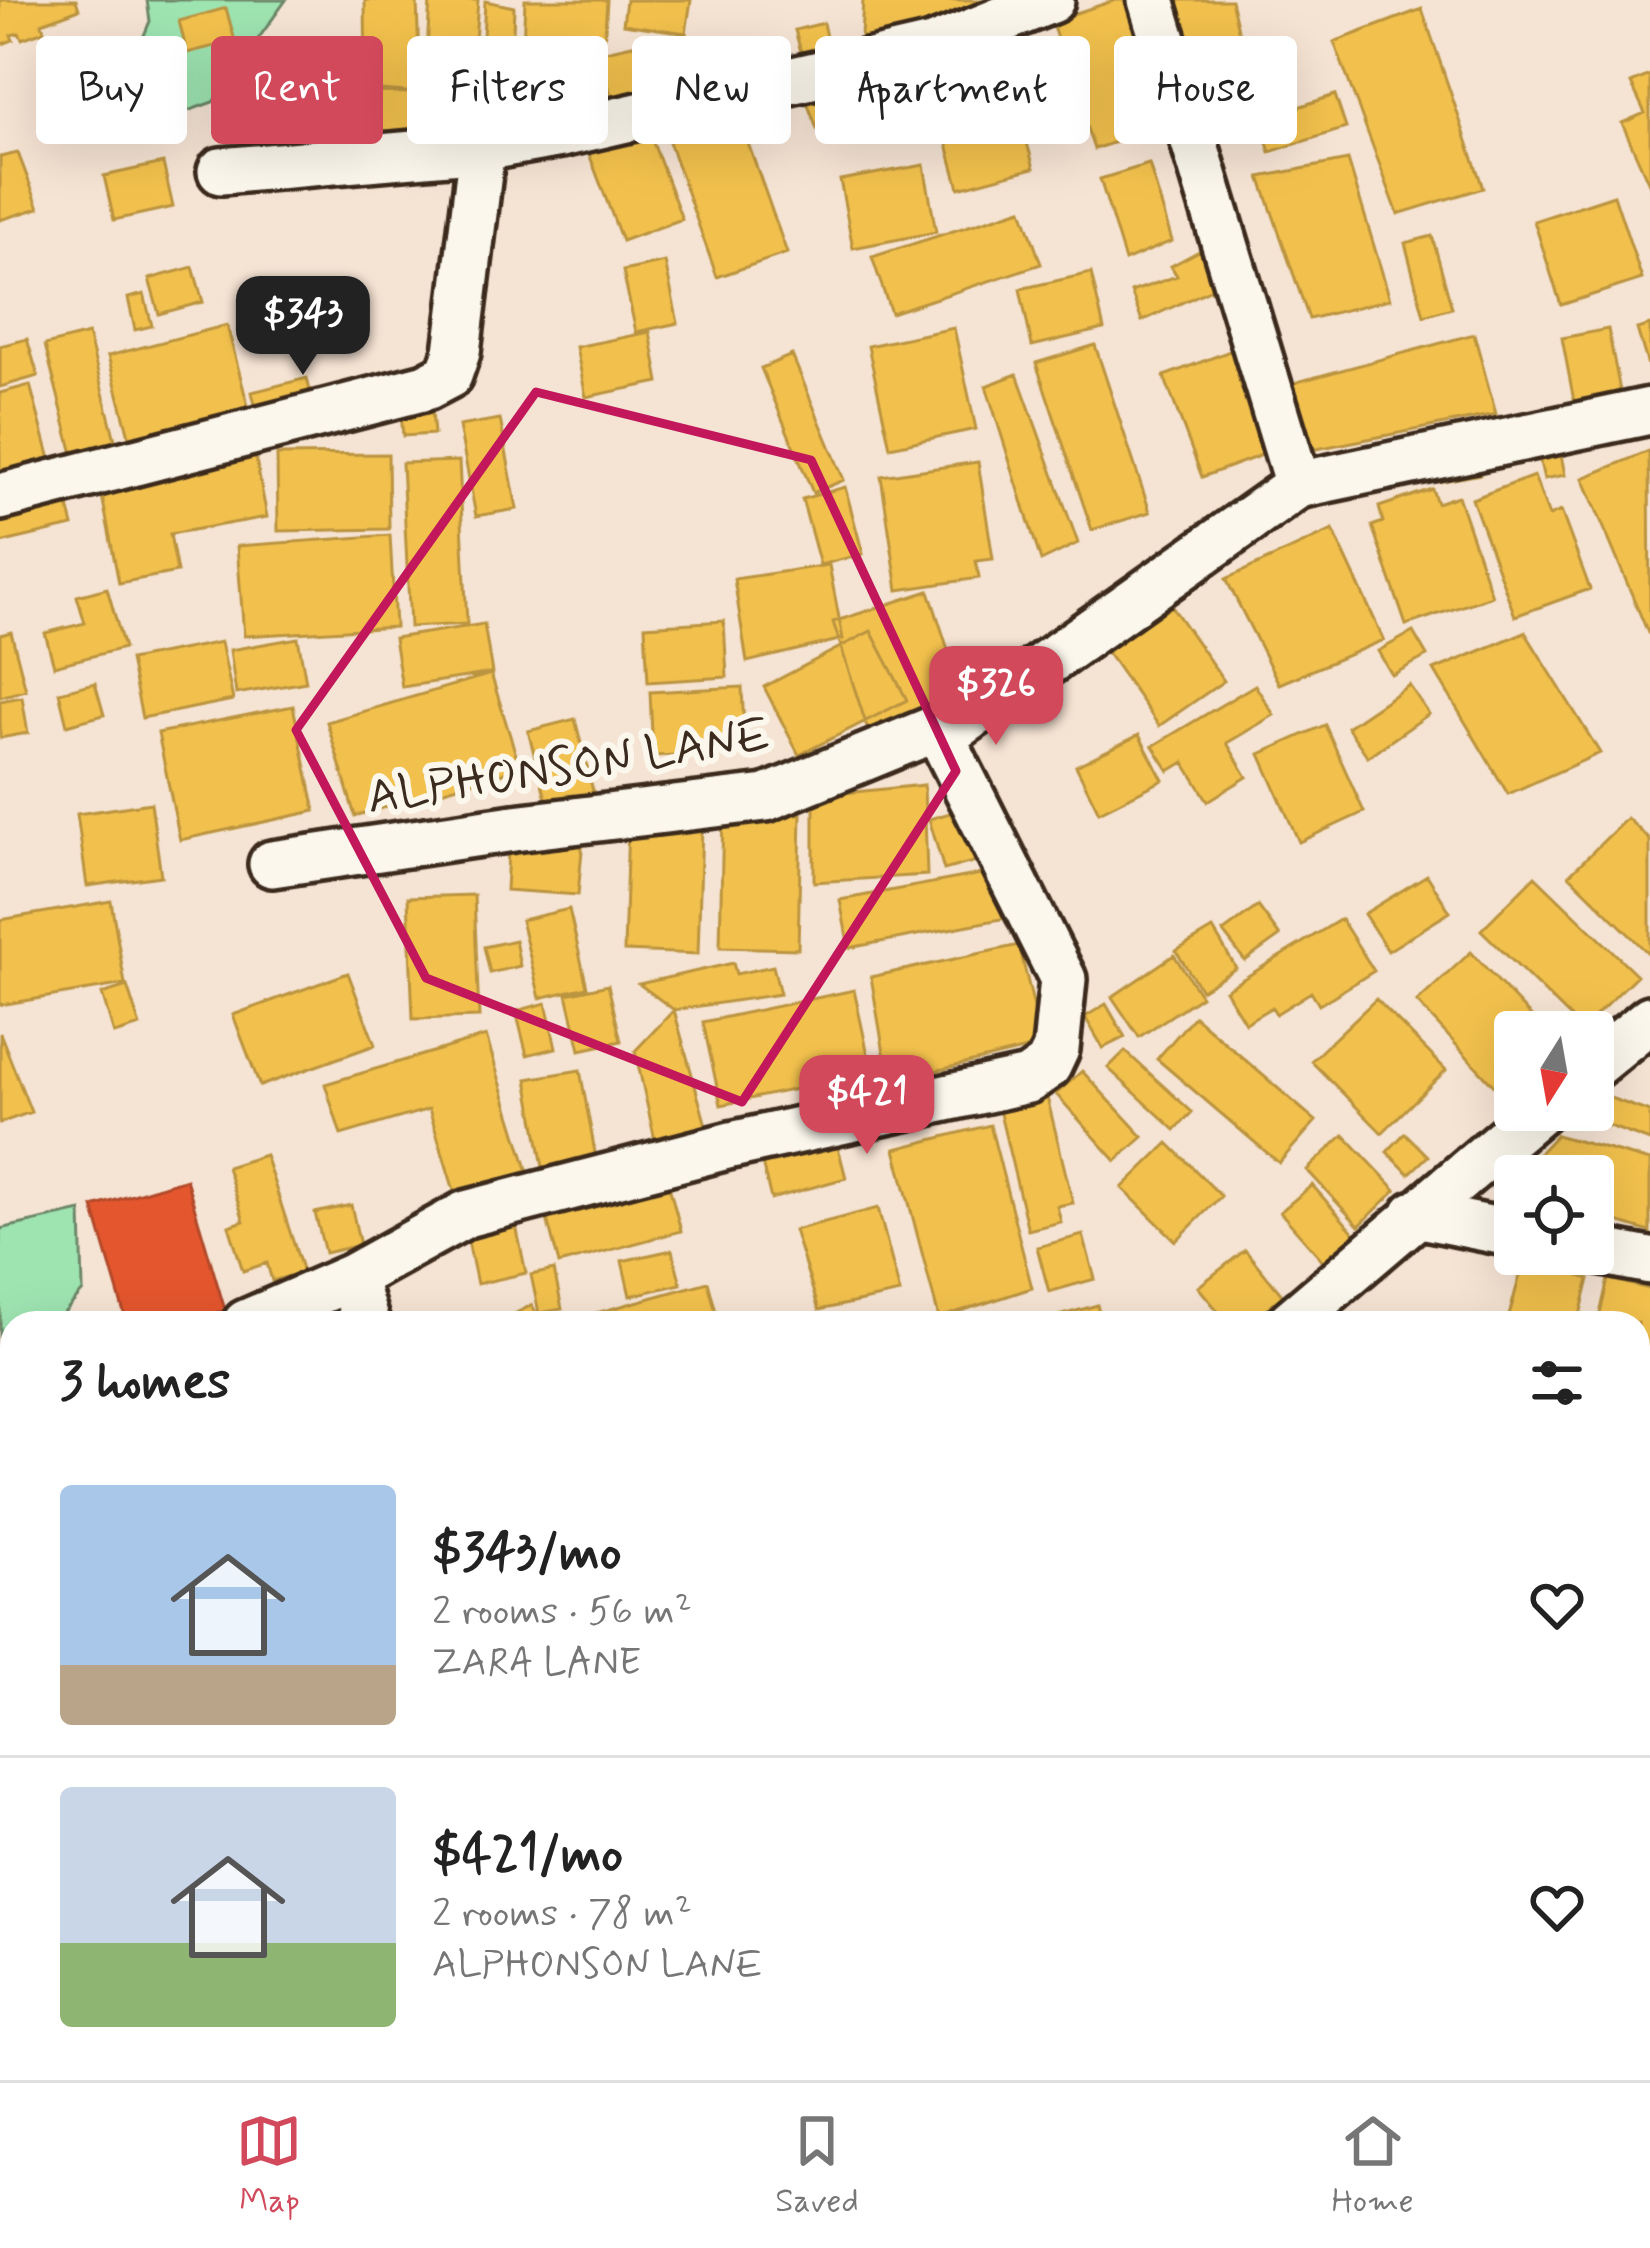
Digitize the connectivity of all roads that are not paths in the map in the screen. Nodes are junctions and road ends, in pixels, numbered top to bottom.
1 (1051, 0) edge
2 (1150, 0) edge
3 (482, 148) junction
4 (221, 171) dead end
5 (1650, 411) edge
6 (1298, 485) junction
7 (0, 496) edge
8 (937, 728) junction
9 (272, 864) dead end
10 (1650, 1019) edge
11 (1614, 1049) edge
12 (1515, 1131) edge
13 (1415, 1214) junction
14 (1494, 1230) edge
15 (1614, 1254) edge
16 (1650, 1261) edge
17 (352, 1277) junction
18 (274, 1311) edge
19 (362, 1311) edge
20 (1304, 1311) edge

1 - 3 street
2 - 6 street
3 - 4 street
3 - 7 street
5 - 6 street, ALPHONSON LANE
6 - 8 street, ALPHONSON LANE
8 - 9 street, ALPHONSON LANE
8 - 17 street
10 - 11 street
12 - 13 street
13 - 14 street
13 - 20 street
15 - 16 street
17 - 18 street
17 - 19 street

